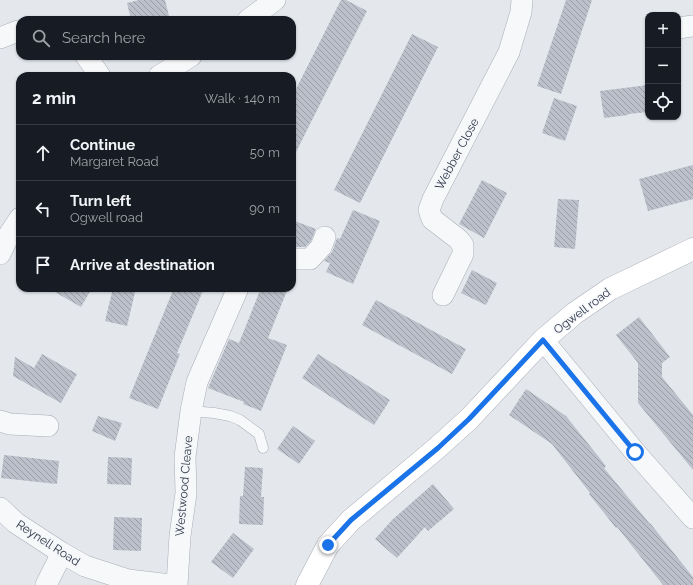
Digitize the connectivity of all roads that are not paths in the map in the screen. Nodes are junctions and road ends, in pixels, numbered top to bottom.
1 (274, 0) edge
2 (522, 0) edge
3 (253, 16) edge
4 (693, 26) edge
5 (681, 28) edge
6 (16, 32) edge
7 (0, 38) edge
8 (89, 60) edge
9 (184, 60) edge
10 (97, 72) edge
11 (165, 72) edge
12 (16, 224) edge
13 (325, 237) dead end
14 (693, 249) edge
15 (0, 254) edge
16 (296, 259) edge
17 (236, 292) edge
18 (443, 295) dead end
19 (543, 340) junction
20 (192, 411) junction
21 (0, 421) edge
22 (48, 426) dead end
23 (264, 448) dead end
24 (0, 508) edge
25 (691, 513) edge
26 (62, 553) junction
27 (46, 585) edge
28 (171, 585) edge
29 (177, 585) edge
30 (307, 585) edge

1 - 3 street
2 - 18 street, Webber Close
4 - 5 street
6 - 7 street
8 - 10 street
9 - 11 street
12 - 15 street
13 - 16 street
14 - 19 street, Ogwell road
17 - 20 street, Westwood Cleave
19 - 25 street
19 - 30 street, Ogwell road
20 - 23 lane
20 - 29 street, Westwood Cleave
21 - 22 street
24 - 26 street, Reynell Road
26 - 27 street
26 - 28 street, Reynell Road

